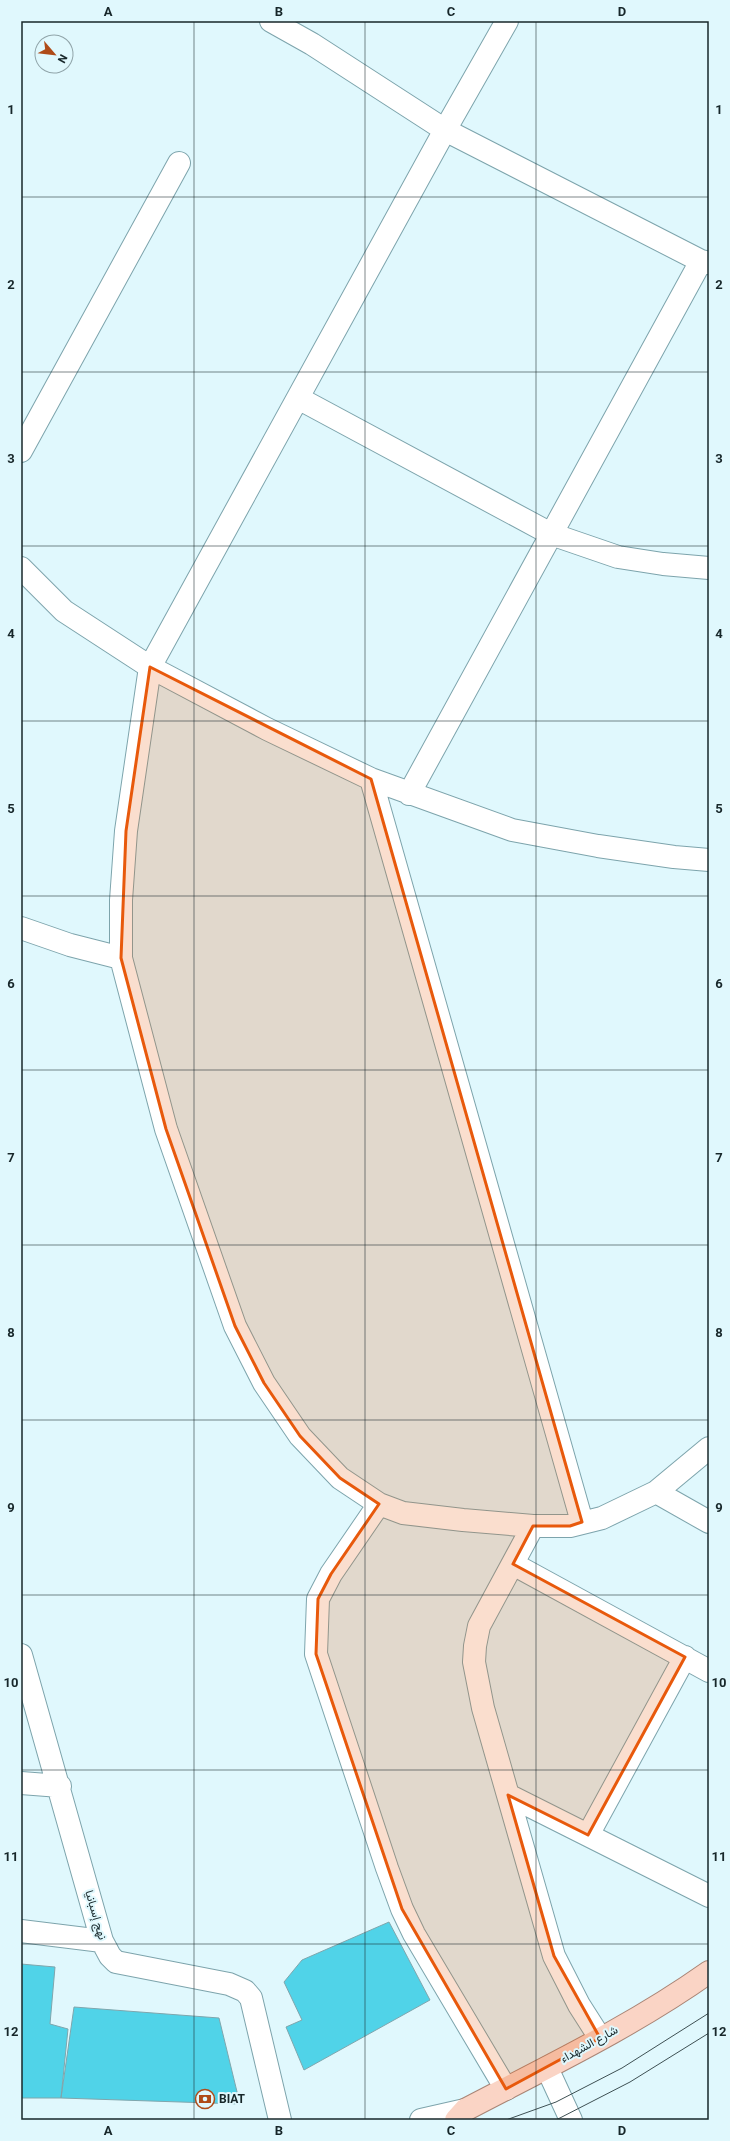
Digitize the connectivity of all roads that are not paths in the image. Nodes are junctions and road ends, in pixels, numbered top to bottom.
1 (270, 21) edge
2 (508, 21) edge
3 (445, 130) junction
4 (179, 163) dead end
5 (705, 262) edge
6 (298, 398) junction
7 (21, 451) edge
8 (551, 534) junction
9 (21, 568) edge
10 (709, 568) edge
11 (150, 667) junction
12 (371, 778) junction
13 (409, 794) junction
14 (709, 860) edge
15 (21, 928) edge
16 (121, 958) junction
17 (709, 1448) edge
18 (656, 1492) junction
19 (379, 1504) junction
20 (582, 1522) junction
21 (709, 1522) edge
22 (533, 1526) junction
23 (513, 1564) junction
24 (685, 1658) junction
25 (23, 1666) edge
26 (709, 1671) edge
27 (21, 1783) edge
28 (60, 1786) junction
29 (508, 1795) junction
30 (588, 1835) junction
31 (709, 1896) edge
32 (21, 1931) edge
33 (102, 1941) junction
34 (709, 1972) edge
35 (600, 2038) junction
36 (546, 2068) junction
37 (506, 2089) junction
38 (460, 2115) edge
39 (280, 2120) edge
40 (421, 2120) edge
41 (571, 2120) edge

1 - 3 street
2 - 3 street
3 - 5 street
3 - 6 street
4 - 7 street
5 - 8 street
6 - 8 street
6 - 11 street
8 - 10 street
8 - 13 street
9 - 11 street
11 - 12 street
11 - 16 street
12 - 13 street
12 - 20 street
13 - 14 street
15 - 16 street
16 - 19 street
17 - 18 street
18 - 20 street
18 - 21 street
19 - 22 street
19 - 37 street
20 - 22 street
22 - 23 street
23 - 24 street
23 - 29 street
24 - 26 street
24 - 30 street
25 - 28 street, نهج إسبانيا
27 - 28 street
28 - 33 street, نهج إسبانيا
29 - 30 street
29 - 35 street
30 - 31 street
32 - 33 street
33 - 39 street, نهج إسبانيا
34 - 35 main road, شارع الشهداء
35 - 36 main road, شارع الشهداء
36 - 37 main road, شارع الشهداء
36 - 41 street
37 - 38 main road, شارع الشهداء
38 - 40 street

